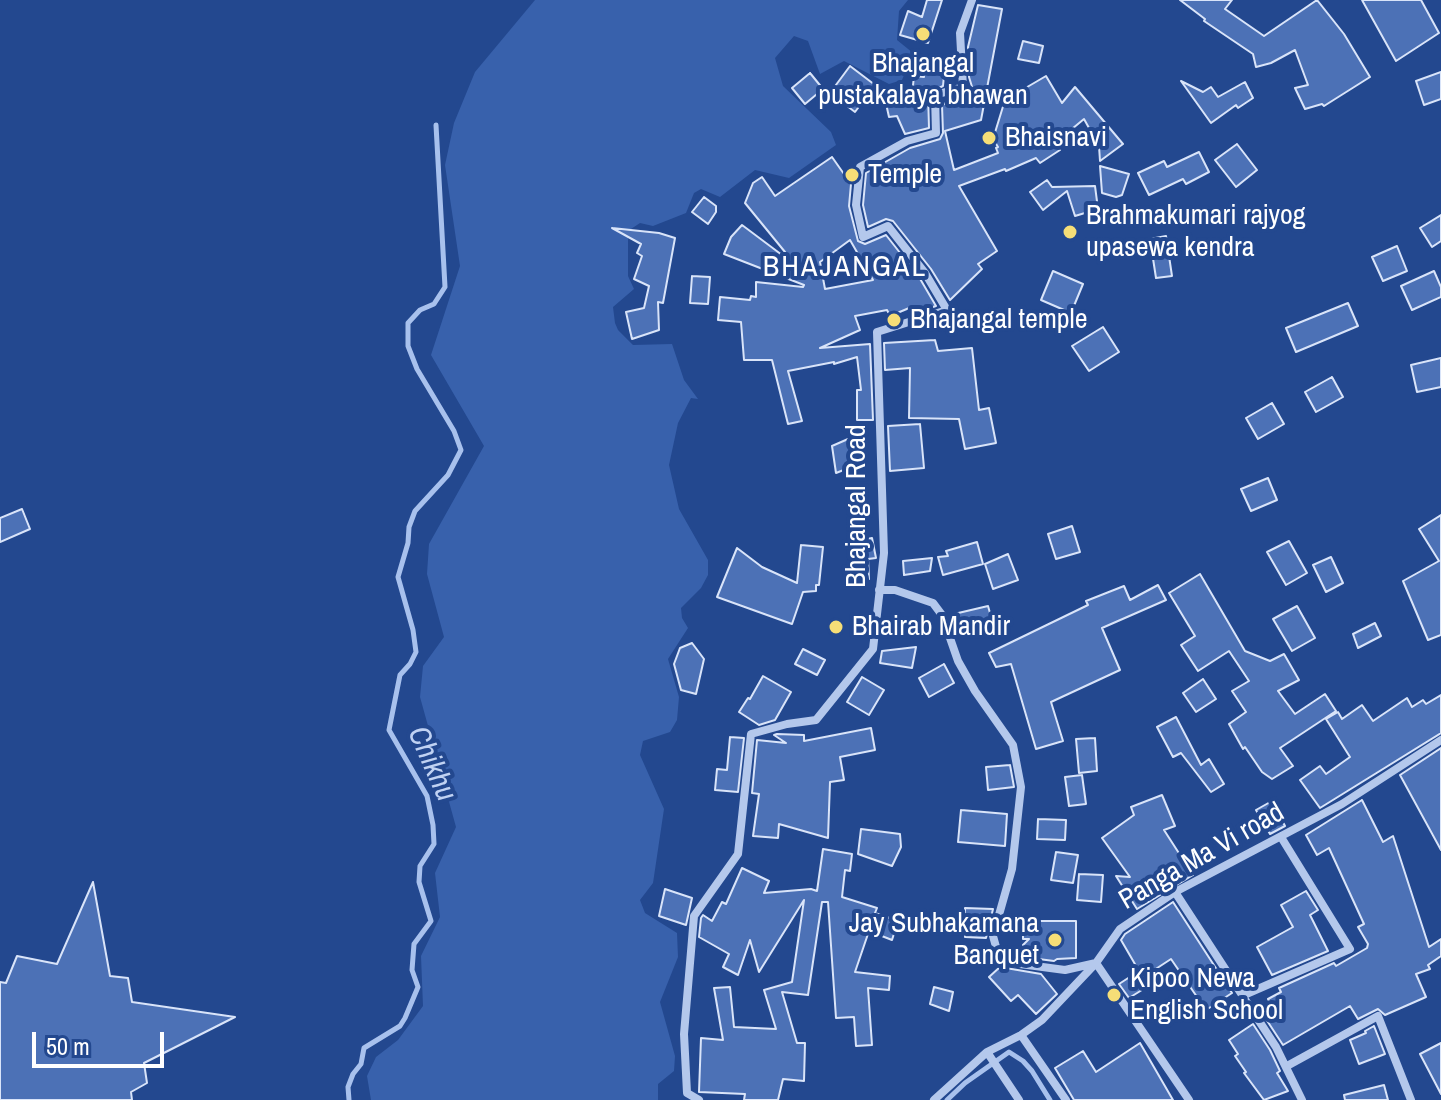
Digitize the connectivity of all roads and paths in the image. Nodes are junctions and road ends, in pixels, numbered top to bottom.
1 (972, 0) edge
2 (879, 590) junction
3 (1441, 740) edge
4 (1281, 837) junction
5 (1175, 892) junction
6 (1096, 963) junction
7 (1244, 995) junction
8 (1021, 1035) junction
9 (987, 1052) junction
10 (1287, 1066) junction
11 (699, 1100) edge
12 (934, 1100) edge
13 (1019, 1100) edge
14 (1066, 1100) edge
15 (1189, 1100) edge
16 (1302, 1100) edge
17 (1411, 1100) edge

1 - 2 street, Bhajangal Road
2 - 6 street
2 - 11 street, Bhajangal Road
3 - 4 street, Panga Ma Vi road
4 - 5 street, Panga Ma Vi road
4 - 7 street
5 - 6 street, Panga Ma Vi road
5 - 7 street
6 - 8 street, Panga Ma Vi road
6 - 15 street
7 - 10 street
8 - 9 street, Panga Ma Vi road
8 - 14 street
9 - 12 street, Panga Ma Vi road
9 - 13 street
10 - 16 street
10 - 17 street

